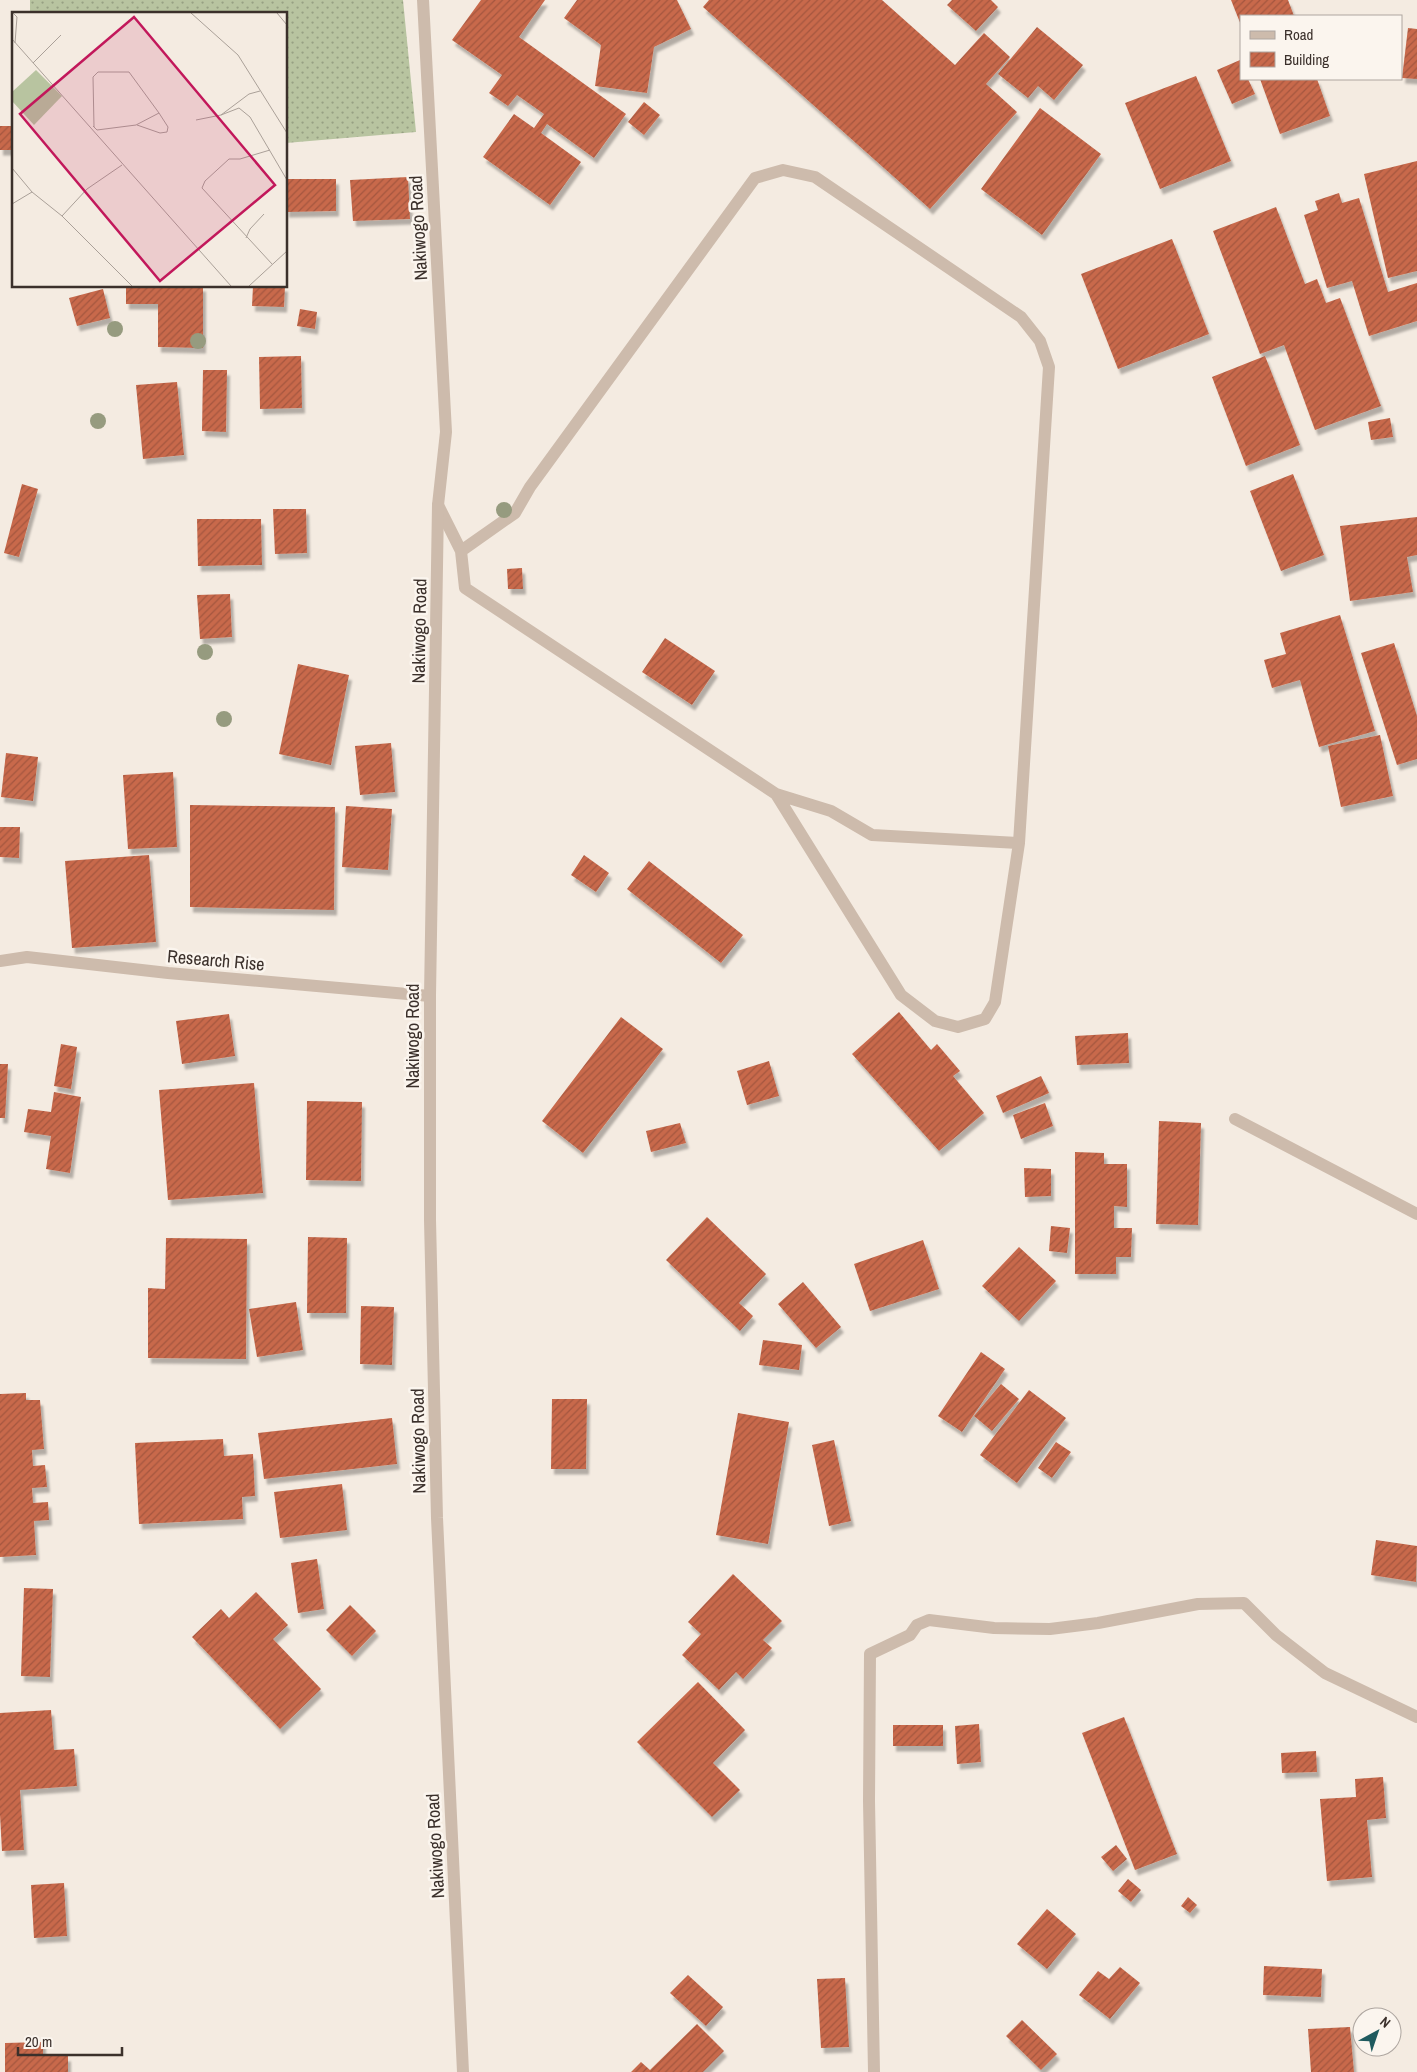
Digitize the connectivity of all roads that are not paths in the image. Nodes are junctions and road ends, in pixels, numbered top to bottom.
1 (423, 0) edge
2 (438, 505) junction
3 (461, 551) junction
4 (776, 794) junction
5 (1019, 843) junction
6 (0, 961) edge
7 (430, 996) junction
8 (1235, 1119) dead end
9 (1417, 1214) edge
10 (1417, 1717) edge
11 (463, 2072) edge
12 (874, 2072) edge

1 - 2 street, Nakiwogo Road
2 - 3 street
2 - 7 street, Nakiwogo Road
3 - 4 street
3 - 5 street
4 - 5 street
4 - 5 street
6 - 7 street, Research Rise
7 - 11 street, Nakiwogo Road
8 - 9 street
10 - 12 street

